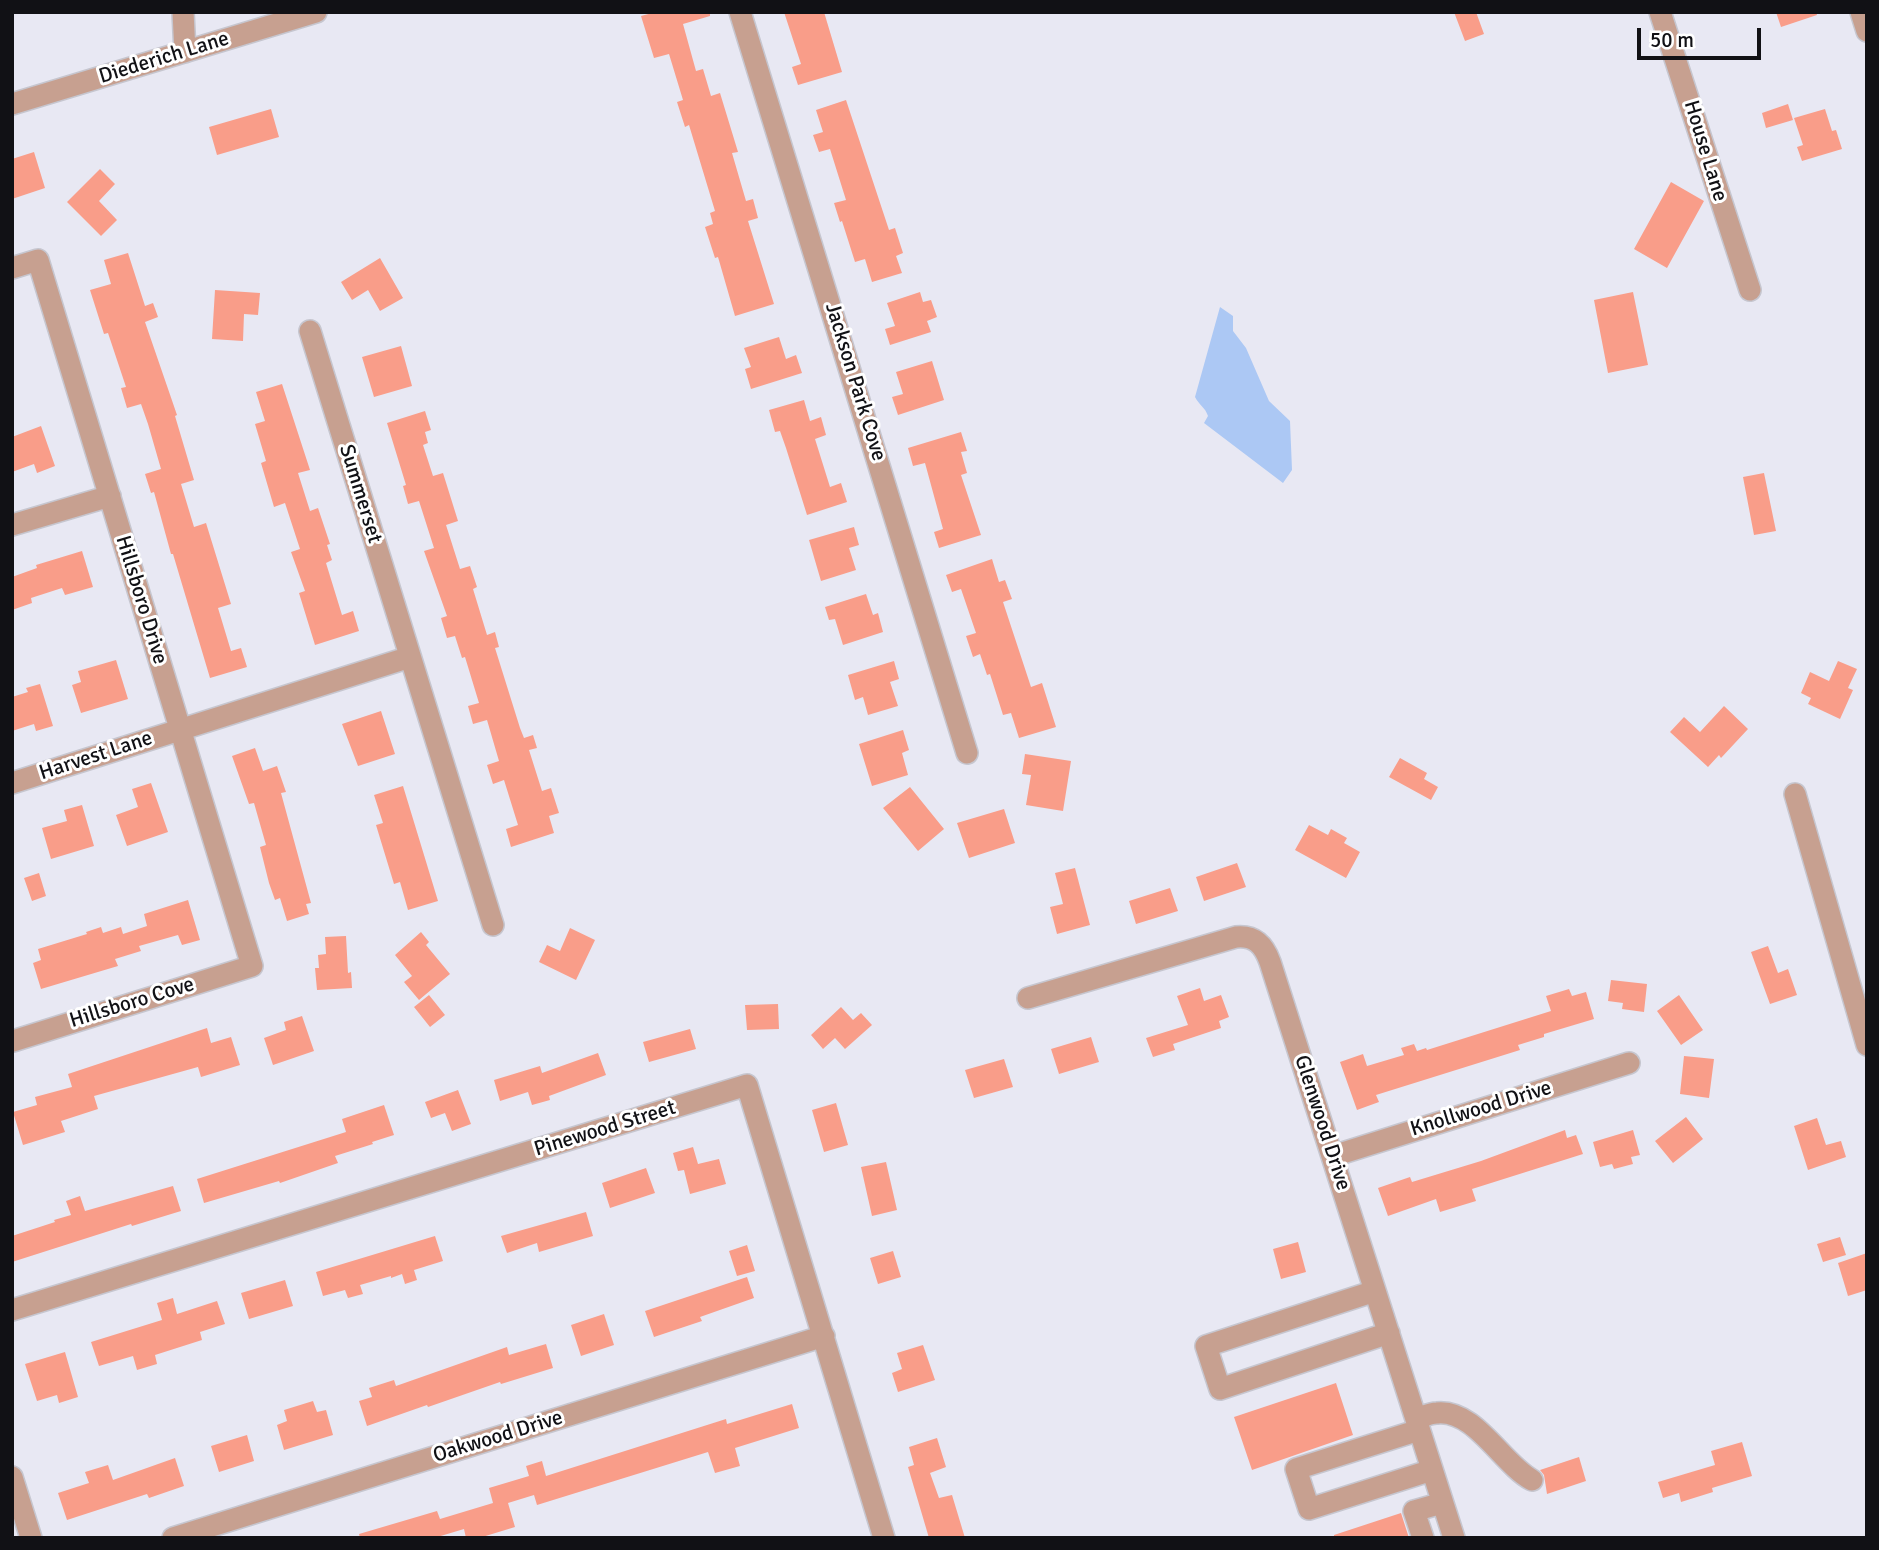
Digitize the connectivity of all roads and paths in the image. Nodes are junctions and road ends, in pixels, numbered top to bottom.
1 (183, 12) edge
2 (316, 12) edge
3 (740, 12) edge
4 (1660, 12) edge
5 (1861, 12) edge
6 (1867, 31) edge
7 (185, 52) junction
8 (12, 104) edge
9 (12, 268) edge
10 (1751, 290) dead end
11 (310, 331) dead end
12 (110, 496) junction
13 (12, 525) edge
14 (410, 657) junction
15 (180, 729) junction
16 (967, 753) dead end
17 (12, 783) edge
18 (1795, 794) dead end
19 (493, 925) dead end
20 (252, 966) joint
21 (1028, 998) dead end
22 (13, 1041) edge
23 (1867, 1045) edge
24 (1629, 1062) dead end
25 (1333, 1156) junction
26 (1375, 1290) junction
27 (12, 1310) edge
28 (1389, 1333) junction
29 (824, 1336) junction
30 (1418, 1425) junction
31 (1432, 1470) junction
32 (12, 1477) edge
33 (1532, 1480) dead end
34 (1442, 1503) junction
35 (31, 1538) edge
36 (173, 1538) edge
37 (884, 1538) edge
38 (1423, 1538) edge
39 (1454, 1538) edge

1 - 7 street
2 - 7 street, Diederich Lane
3 - 16 street, Jackson Park Cove
4 - 10 street, House Lane
5 - 6 street
7 - 8 street, Diederich Lane
9 - 12 street, Hillsboro Drive
11 - 14 street, Summerset
12 - 13 street
12 - 15 street, Hillsboro Drive
14 - 15 street
14 - 19 street, Summerset
15 - 17 street, Harvest Lane
15 - 20 street, Hillsboro Drive
18 - 23 street
20 - 22 street, Hillsboro Cove
21 - 25 street, Glenwood Drive
24 - 25 street, Knollwood Drive
25 - 26 street, Glenwood Drive
26 - 28 street, Glenwood Drive
26 - 28 street
27 - 29 street, Pinewood Street
28 - 30 street, Glenwood Drive
29 - 36 street, Oakwood Drive
29 - 37 street, Pinewood Street
30 - 31 street, Glenwood Drive
30 - 31 street
30 - 33 street
31 - 34 street, Glenwood Drive
32 - 35 street
34 - 38 street
34 - 39 street, Glenwood Drive

